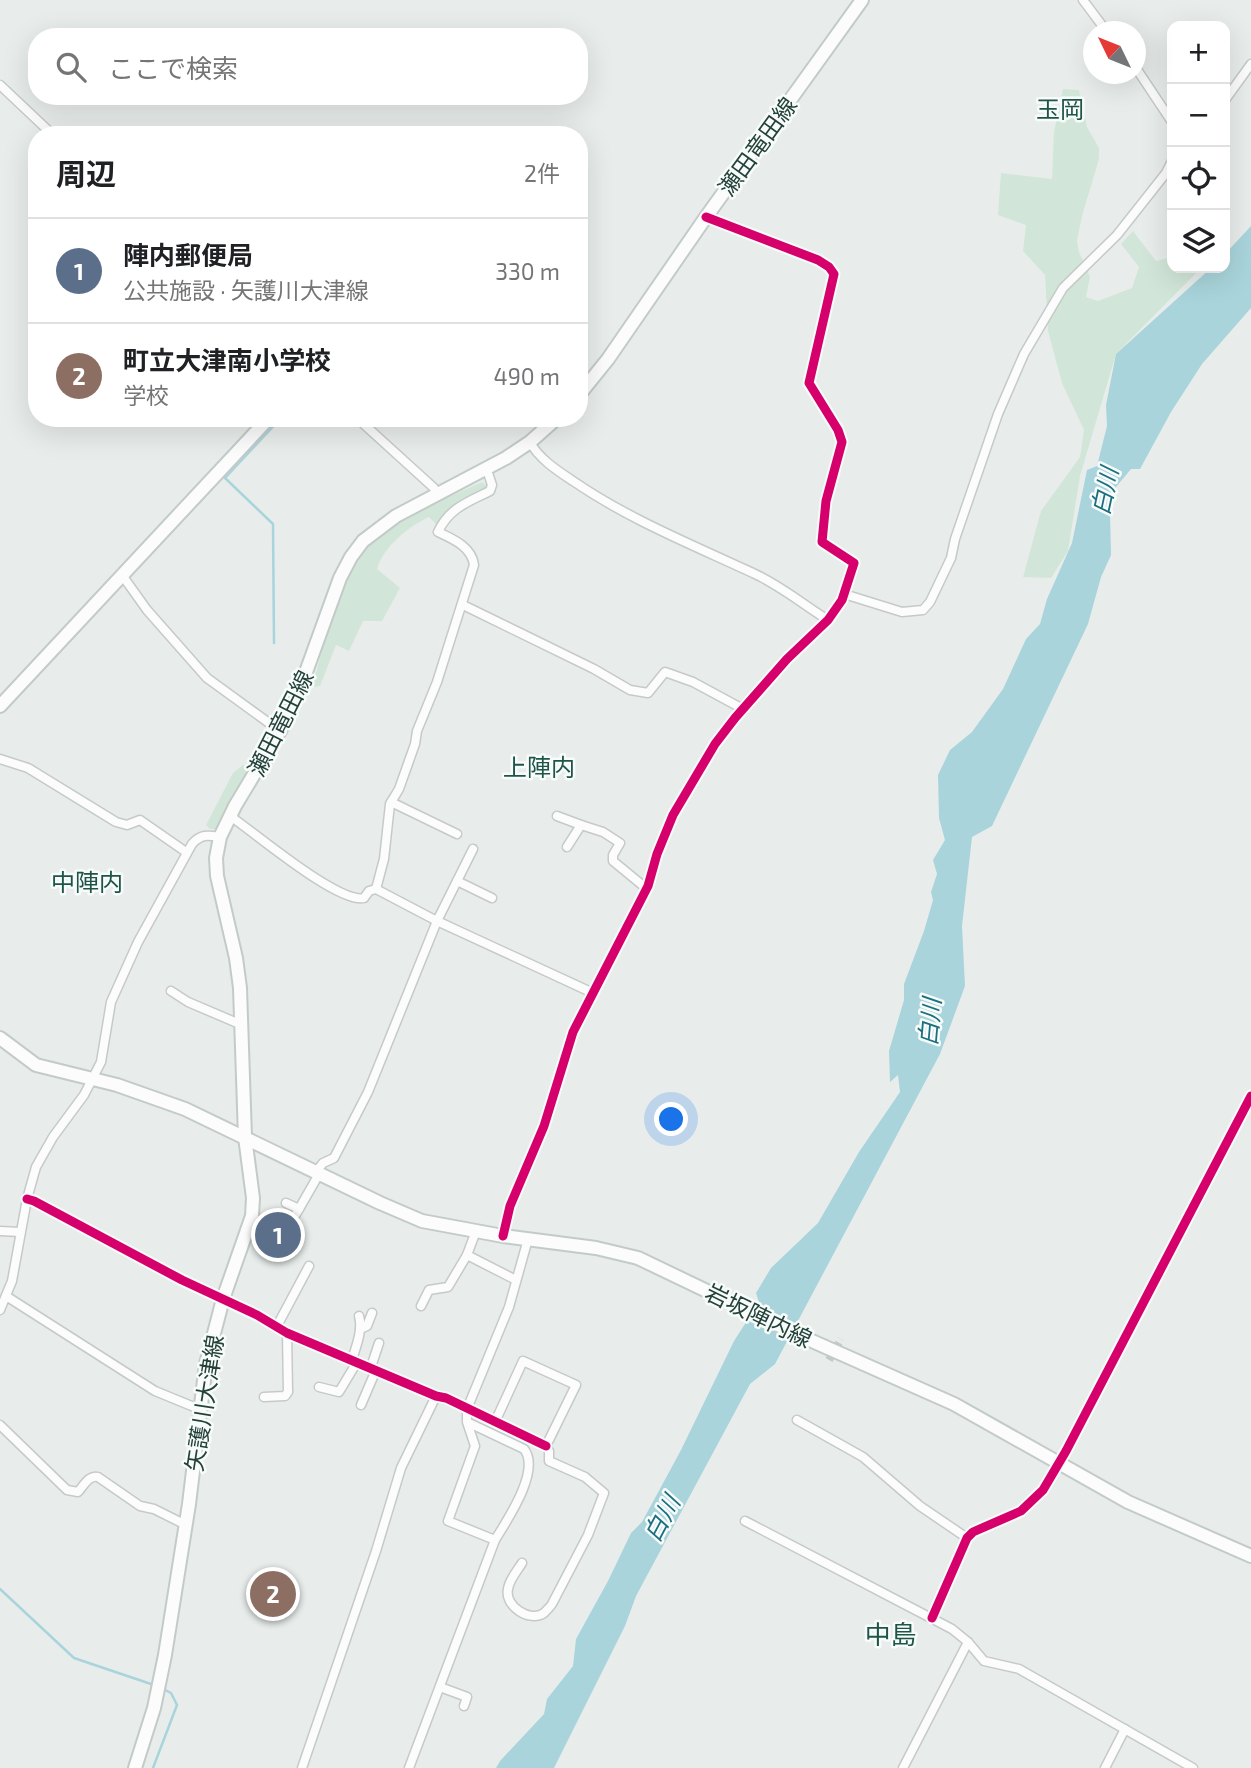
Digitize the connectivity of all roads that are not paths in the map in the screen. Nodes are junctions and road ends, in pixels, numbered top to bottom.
1 (862, 0) edge
2 (1083, 0) edge
3 (1099, 21) edge
4 (1251, 64) edge
5 (1146, 83) edge
6 (0, 85) edge
7 (1230, 93) edge
8 (1167, 114) edge
9 (43, 126) edge
10 (1167, 171) edge
11 (706, 217) junction
12 (588, 384) edge
13 (261, 427) edge
14 (367, 427) edge
15 (547, 427) edge
16 (530, 442) junction
17 (486, 470) junction
18 (437, 495) junction
19 (122, 575) junction
20 (845, 594) junction
21 (463, 605) junction
22 (828, 620) junction
23 (0, 706) edge
24 (743, 709) junction
25 (280, 730) junction
26 (0, 759) edge
27 (390, 802) junction
28 (230, 816) junction
29 (557, 816) dead end
30 (581, 825) junction
31 (457, 834) dead end
32 (220, 838) junction
33 (567, 847) dead end
34 (473, 849) dead end
35 (186, 852) junction
36 (457, 881) junction
37 (376, 889) junction
38 (647, 889) junction
39 (492, 898) dead end
40 (437, 921) junction
41 (171, 990) dead end
42 (593, 993) junction
43 (242, 1025) junction
44 (1, 1040) edge
45 (93, 1079) junction
46 (1251, 1096) edge
47 (244, 1137) junction
48 (317, 1173) junction
49 (27, 1199) junction
50 (286, 1203) dead end
51 (299, 1209) junction
52 (289, 1226) dead end
53 (0, 1231) edge
54 (476, 1231) junction
55 (20, 1232) junction
56 (503, 1236) junction
57 (528, 1238) junction
58 (467, 1255) junction
59 (309, 1266) dead end
60 (516, 1280) junction
61 (6, 1296) junction
62 (223, 1299) junction
63 (421, 1306) dead end
64 (0, 1310) edge
65 (372, 1313) dead end
66 (359, 1317) dead end
67 (277, 1326) junction
68 (360, 1329) junction
69 (287, 1333) junction
70 (379, 1343) dead end
71 (354, 1361) junction
72 (374, 1369) junction
73 (319, 1387) dead end
74 (436, 1396) junction
75 (264, 1397) dead end
76 (361, 1405) dead end
77 (199, 1409) junction
78 (467, 1409) junction
79 (797, 1420) dead end
80 (467, 1422) junction
81 (495, 1422) junction
82 (0, 1425) edge
83 (546, 1446) junction
84 (1059, 1462) junction
85 (745, 1521) dead end
86 (186, 1525) junction
87 (967, 1538) junction
88 (495, 1540) junction
89 (1251, 1556) edge
90 (522, 1563) dead end
91 (932, 1618) junction
92 (968, 1642) junction
93 (440, 1687) junction
94 (464, 1706) dead end
95 (1125, 1729) junction
96 (135, 1768) edge
97 (302, 1768) edge
98 (409, 1768) edge
99 (903, 1768) edge
100 (1105, 1768) edge
101 (1193, 1768) edge

1 - 11 main road, 瀬田竜田線
2 - 3 street
4 - 7 street
5 - 8 street
6 - 9 street
10 - 20 street
11 - 12 main road, 瀬田竜田線
11 - 20 street
13 - 19 main road
14 - 18 street
15 - 16 main road, 瀬田竜田線
16 - 17 main road, 瀬田竜田線
16 - 22 street
17 - 18 main road, 瀬田竜田線
17 - 21 street
18 - 25 main road, 瀬田竜田線
19 - 23 main road
19 - 25 street
20 - 22 street
21 - 24 street
21 - 27 street
22 - 24 street
24 - 38 street
25 - 28 main road, 瀬田竜田線
26 - 35 street
27 - 31 street
27 - 37 street
28 - 32 main road, 瀬田竜田線
28 - 37 street
29 - 30 street
30 - 33 street
30 - 38 street
32 - 35 street
32 - 43 main road, 瀬田竜田線
34 - 36 street
35 - 45 street
36 - 39 street
36 - 40 street
37 - 40 street
38 - 42 street
40 - 42 street
40 - 48 street
41 - 43 street
42 - 56 street
43 - 47 main road, 瀬田竜田線
44 - 45 main road
45 - 47 main road
45 - 49 street
46 - 84 street
47 - 48 main road, 岩坂陣内線
47 - 62 main road, 矢護川大津線
48 - 51 street
48 - 54 main road, 岩坂陣内線
49 - 55 street
49 - 62 street
50 - 51 street
51 - 52 street
53 - 55 street
54 - 56 main road, 岩坂陣内線
54 - 58 street
55 - 61 street
56 - 57 main road, 岩坂陣内線
57 - 60 street
57 - 84 main road, 岩坂陣内線
58 - 60 street
58 - 63 street
59 - 67 street
60 - 78 street
61 - 64 street
61 - 77 street
62 - 67 street
62 - 77 main road, 矢護川大津線
65 - 68 street
66 - 68 street
67 - 69 street
68 - 71 street
69 - 71 street
69 - 75 street
70 - 72 street
71 - 72 street
71 - 73 street
72 - 74 street
72 - 76 street
74 - 78 street
74 - 97 street
77 - 86 main road, 矢護川大津線
78 - 80 street
78 - 81 street
79 - 87 street
80 - 88 street
80 - 88 street
81 - 83 street
81 - 83 street
82 - 86 street
83 - 90 street
84 - 87 street
84 - 89 main road, 岩坂陣内線
85 - 91 street
86 - 96 main road, 矢護川大津線
87 - 91 street
88 - 93 street
91 - 92 street
92 - 95 street
92 - 99 street
93 - 94 street
93 - 98 street
95 - 100 street
95 - 101 street

